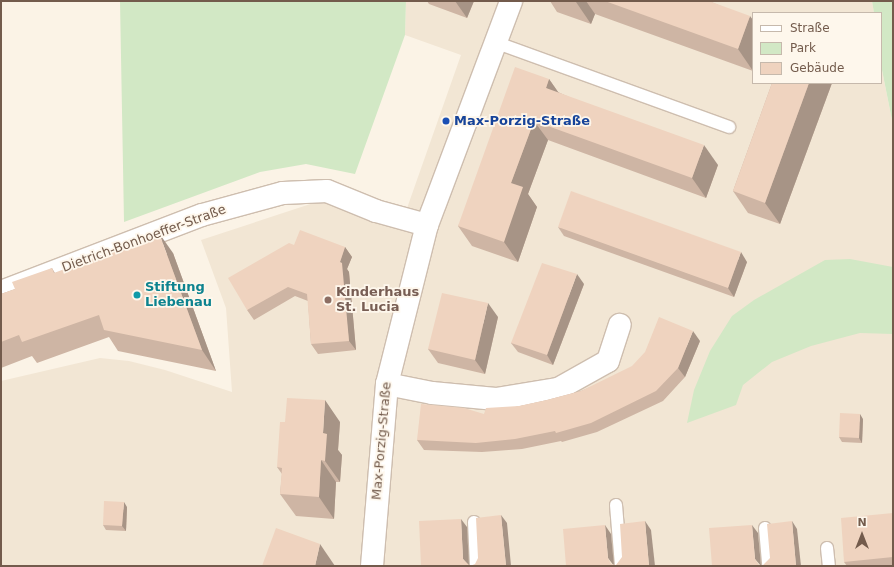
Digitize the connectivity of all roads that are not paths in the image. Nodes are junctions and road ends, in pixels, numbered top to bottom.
1 (512, 1) edge
2 (497, 43) junction
3 (729, 127) dead end
4 (427, 225) junction
5 (1, 292) edge
6 (620, 325) dead end
7 (387, 384) junction
8 (616, 506) dead end
9 (474, 522) dead end
10 (766, 528) edge
11 (827, 548) dead end
12 (372, 566) edge
13 (476, 566) edge
14 (621, 566) edge
15 (768, 566) edge
16 (829, 566) edge

1 - 2 street, Max-Porzig-Straße
2 - 3 lane
2 - 4 street, Max-Porzig-Straße
4 - 5 street, Dietrich-Bonhoeffer-Straße
4 - 7 street, Max-Porzig-Straße
6 - 7 street
7 - 12 street, Max-Porzig-Straße
8 - 14 lane
9 - 13 lane
10 - 15 lane
11 - 16 lane

